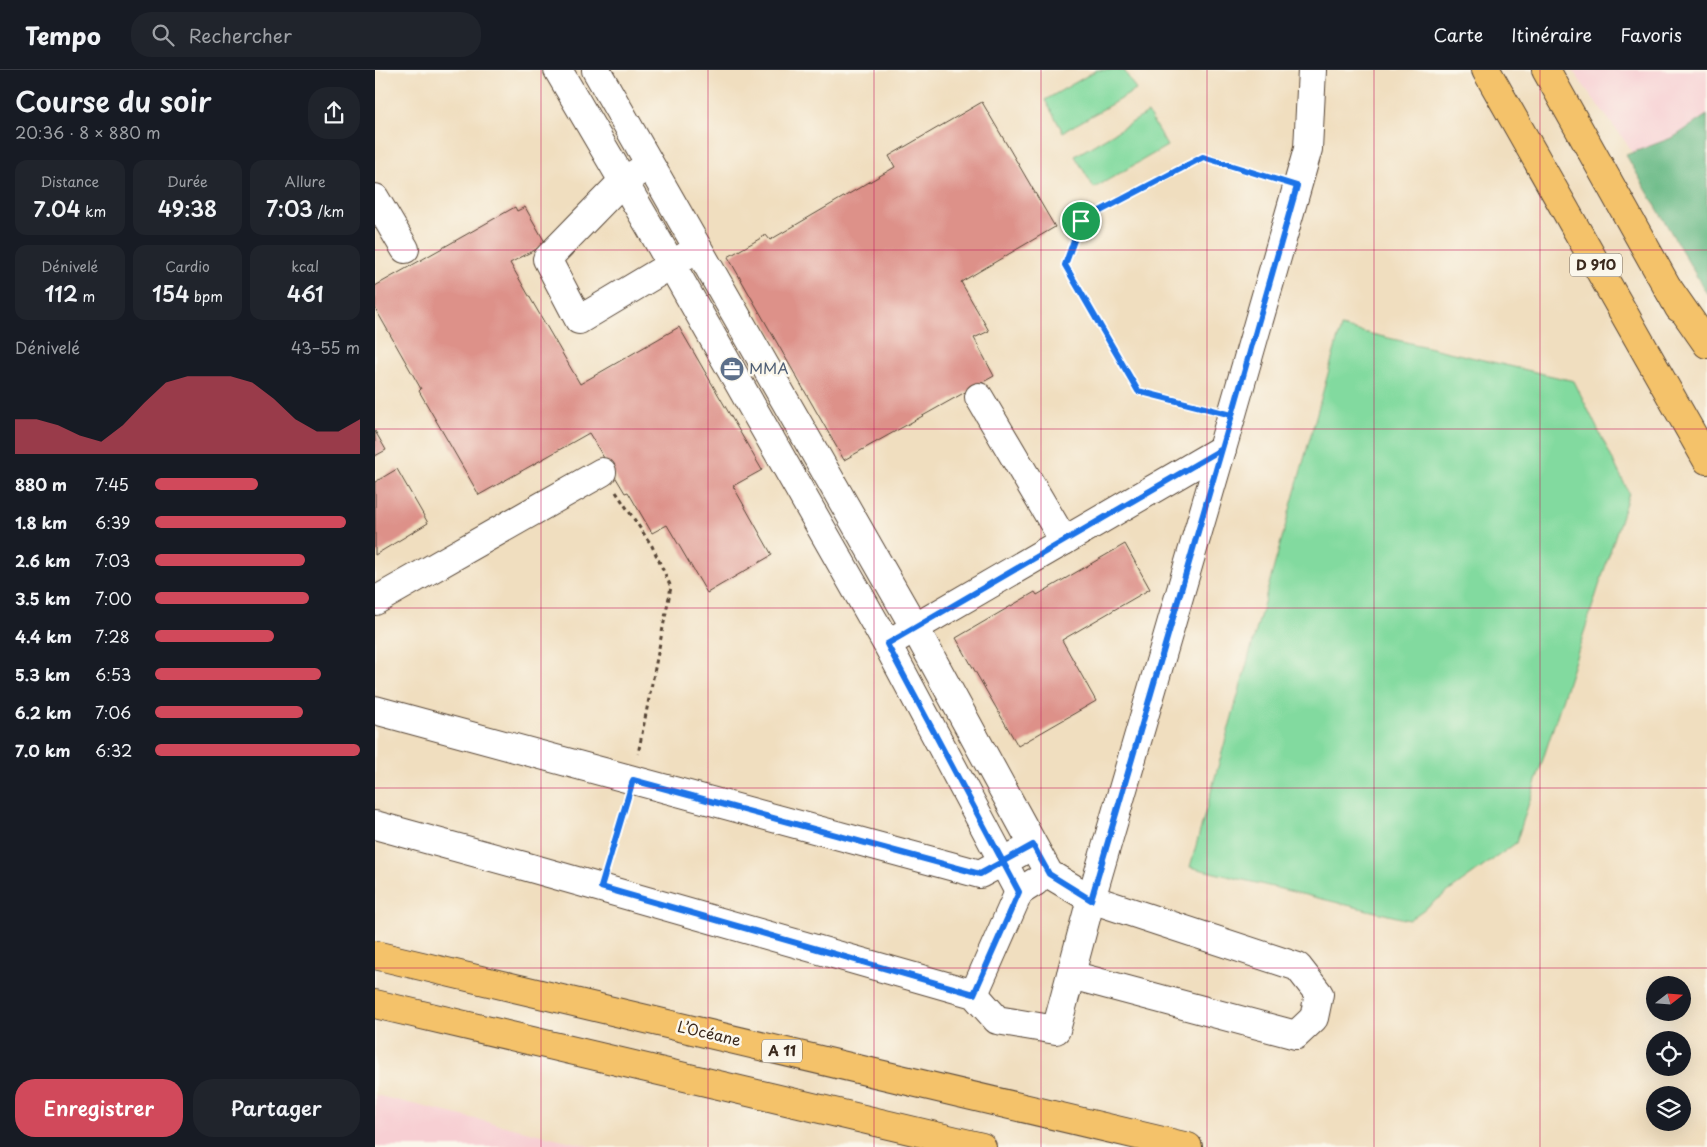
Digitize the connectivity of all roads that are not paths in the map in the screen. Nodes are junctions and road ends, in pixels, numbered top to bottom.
1 (558, 70) edge
2 (596, 70) edge
3 (1312, 70) edge
4 (1467, 70) edge
5 (1486, 70) edge
6 (1546, 70) edge
7 (651, 165) junction
8 (623, 181) junction
9 (375, 198) edge
10 (1560, 201) junction
11 (698, 248) junction
12 (405, 249) dead end
13 (672, 266) junction
14 (1668, 288) junction
15 (1707, 344) edge
16 (1707, 357) edge
17 (979, 397) dead end
18 (1222, 449) junction
19 (1707, 460) edge
20 (602, 472) road end
21 (1064, 541) junction
22 (375, 601) edge
23 (915, 628) junction
24 (887, 644) junction
25 (375, 710) edge
26 (375, 825) edge
27 (1033, 845) junction
28 (1003, 862) junction
29 (1049, 874) junction
30 (1019, 892) junction
31 (1091, 900) junction
32 (375, 955) edge
33 (1071, 975) junction
34 (974, 994) junction
35 (375, 1004) edge
36 (975, 1146) edge
37 (1188, 1147) edge

1 - 8 street
2 - 7 street
3 - 18 street
4 - 10 main road, D 910
5 - 10 main road, D 910
6 - 14 main road
7 - 8 street
7 - 11 street
8 - 13 street
8 - 13 street
9 - 12 street
10 - 19 main road, D 910
11 - 13 street
11 - 23 street
13 - 24 street
14 - 15 main road
14 - 16 main road
17 - 21 street
18 - 21 street
18 - 31 street
20 - 22 street
21 - 23 street
23 - 24 street
23 - 27 street
24 - 28 street
25 - 28 street
26 - 34 street
27 - 28 street
27 - 29 street
28 - 30 street
29 - 30 street
29 - 31 street
30 - 34 street
31 - 33 street
31 - 33 street
32 - 37 main road, L’Océane / A 11
33 - 34 street
35 - 36 main road

